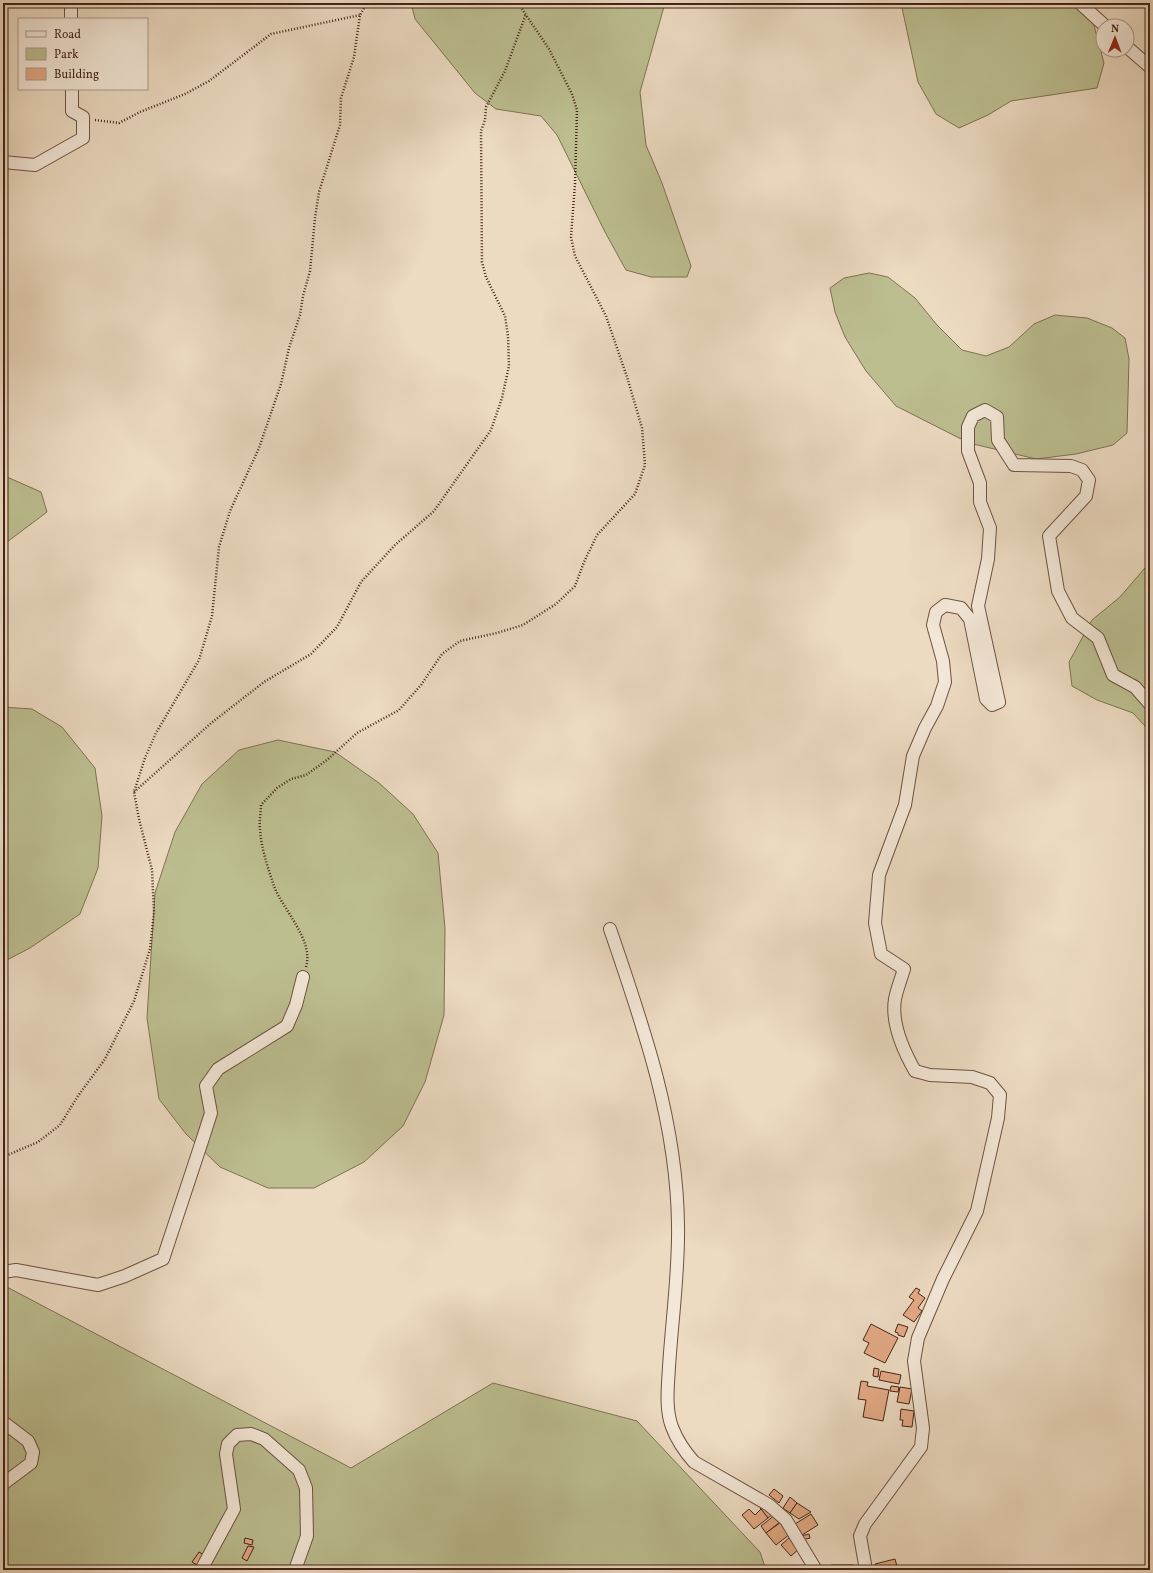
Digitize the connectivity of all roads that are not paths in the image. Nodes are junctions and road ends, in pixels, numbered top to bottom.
1 (71, 3) edge
2 (1080, 3) edge
3 (71, 18) edge
4 (1096, 18) edge
5 (1135, 54) edge
6 (1150, 67) edge
7 (72, 90) edge
8 (3, 162) edge
9 (1150, 704) edge
10 (610, 929) dead end
11 (303, 977) road end
12 (3, 1272) edge
13 (3, 1422) edge
14 (3, 1484) edge
15 (201, 1570) edge
16 (295, 1570) edge
17 (816, 1570) edge
18 (866, 1570) edge

1 - 3 street
2 - 4 street
5 - 6 street
7 - 8 street
9 - 18 street
10 - 17 street
11 - 12 street
13 - 14 street
15 - 16 street

